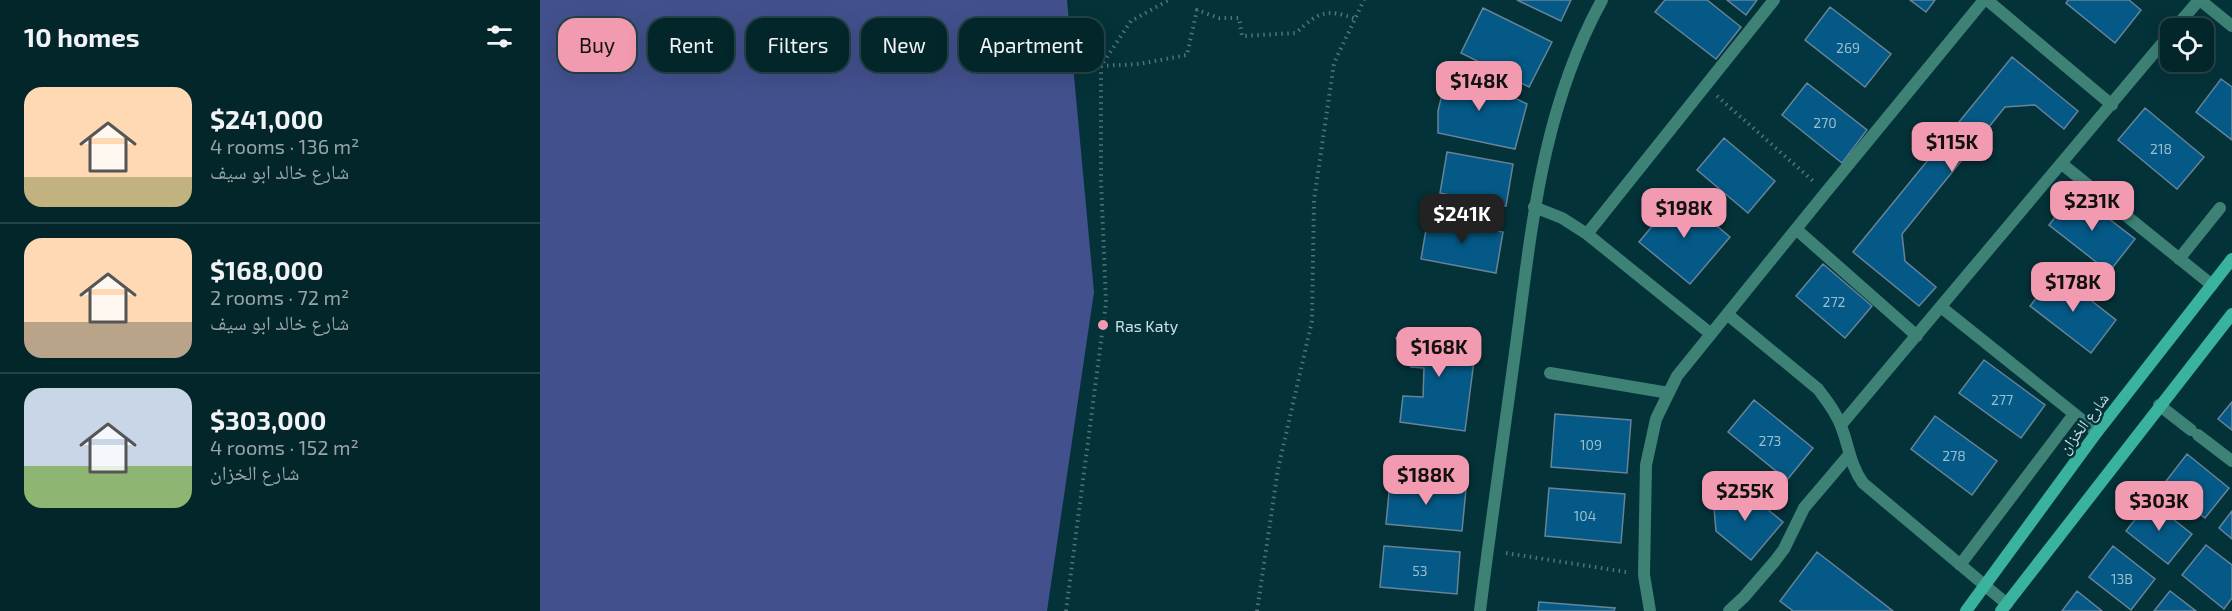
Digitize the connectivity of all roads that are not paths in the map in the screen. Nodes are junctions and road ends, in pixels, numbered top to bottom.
1 (1602, 0) edge
2 (1774, 0) edge
3 (1986, 0) edge
4 (2199, 0) edge
5 (2184, 18) edge
6 (2232, 26) edge
7 (2160, 46) edge
8 (2112, 105) junction
9 (2062, 164) junction
10 (1534, 207) junction
11 (2220, 208) dead end
12 (1797, 230) junction
13 (1587, 234) junction
14 (2180, 259) junction
15 (2232, 259) edge
16 (2212, 285) junction
17 (1941, 307) junction
18 (1727, 314) junction
19 (2232, 314) edge
20 (1711, 334) junction
21 (1917, 336) junction
22 (1550, 373) dead end
23 (1669, 393) junction
24 (2159, 405) junction
25 (2074, 414) junction
26 (1841, 425) junction
27 (2097, 432) junction
28 (1849, 455) junction
29 (2232, 462) edge
30 (1960, 565) junction
31 (1985, 586) junction
32 (2004, 608) edge
33 (1480, 611) edge
34 (1650, 611) edge
35 (1729, 611) edge
36 (1966, 611) edge

1 - 10 street
2 - 13 street
3 - 8 street
3 - 12 street
4 - 5 street
4 - 6 street
7 - 8 street
8 - 9 street
9 - 14 street
9 - 17 street
10 - 13 street
10 - 33 street
11 - 14 street
12 - 18 street
12 - 21 street
13 - 20 street
14 - 16 street
15 - 16 main road, شارع الخزان
16 - 27 main road, شارع الخزان
17 - 21 street
17 - 25 street
18 - 20 street
18 - 26 street
19 - 24 main road
20 - 23 street
21 - 26 street
22 - 23 street
23 - 34 street
24 - 29 street
24 - 32 main road
25 - 27 street
25 - 30 street
26 - 28 street
27 - 31 main road, شارع الخزان
28 - 30 street
28 - 35 street
30 - 31 street
31 - 32 street
31 - 36 main road, شارع الخزان

